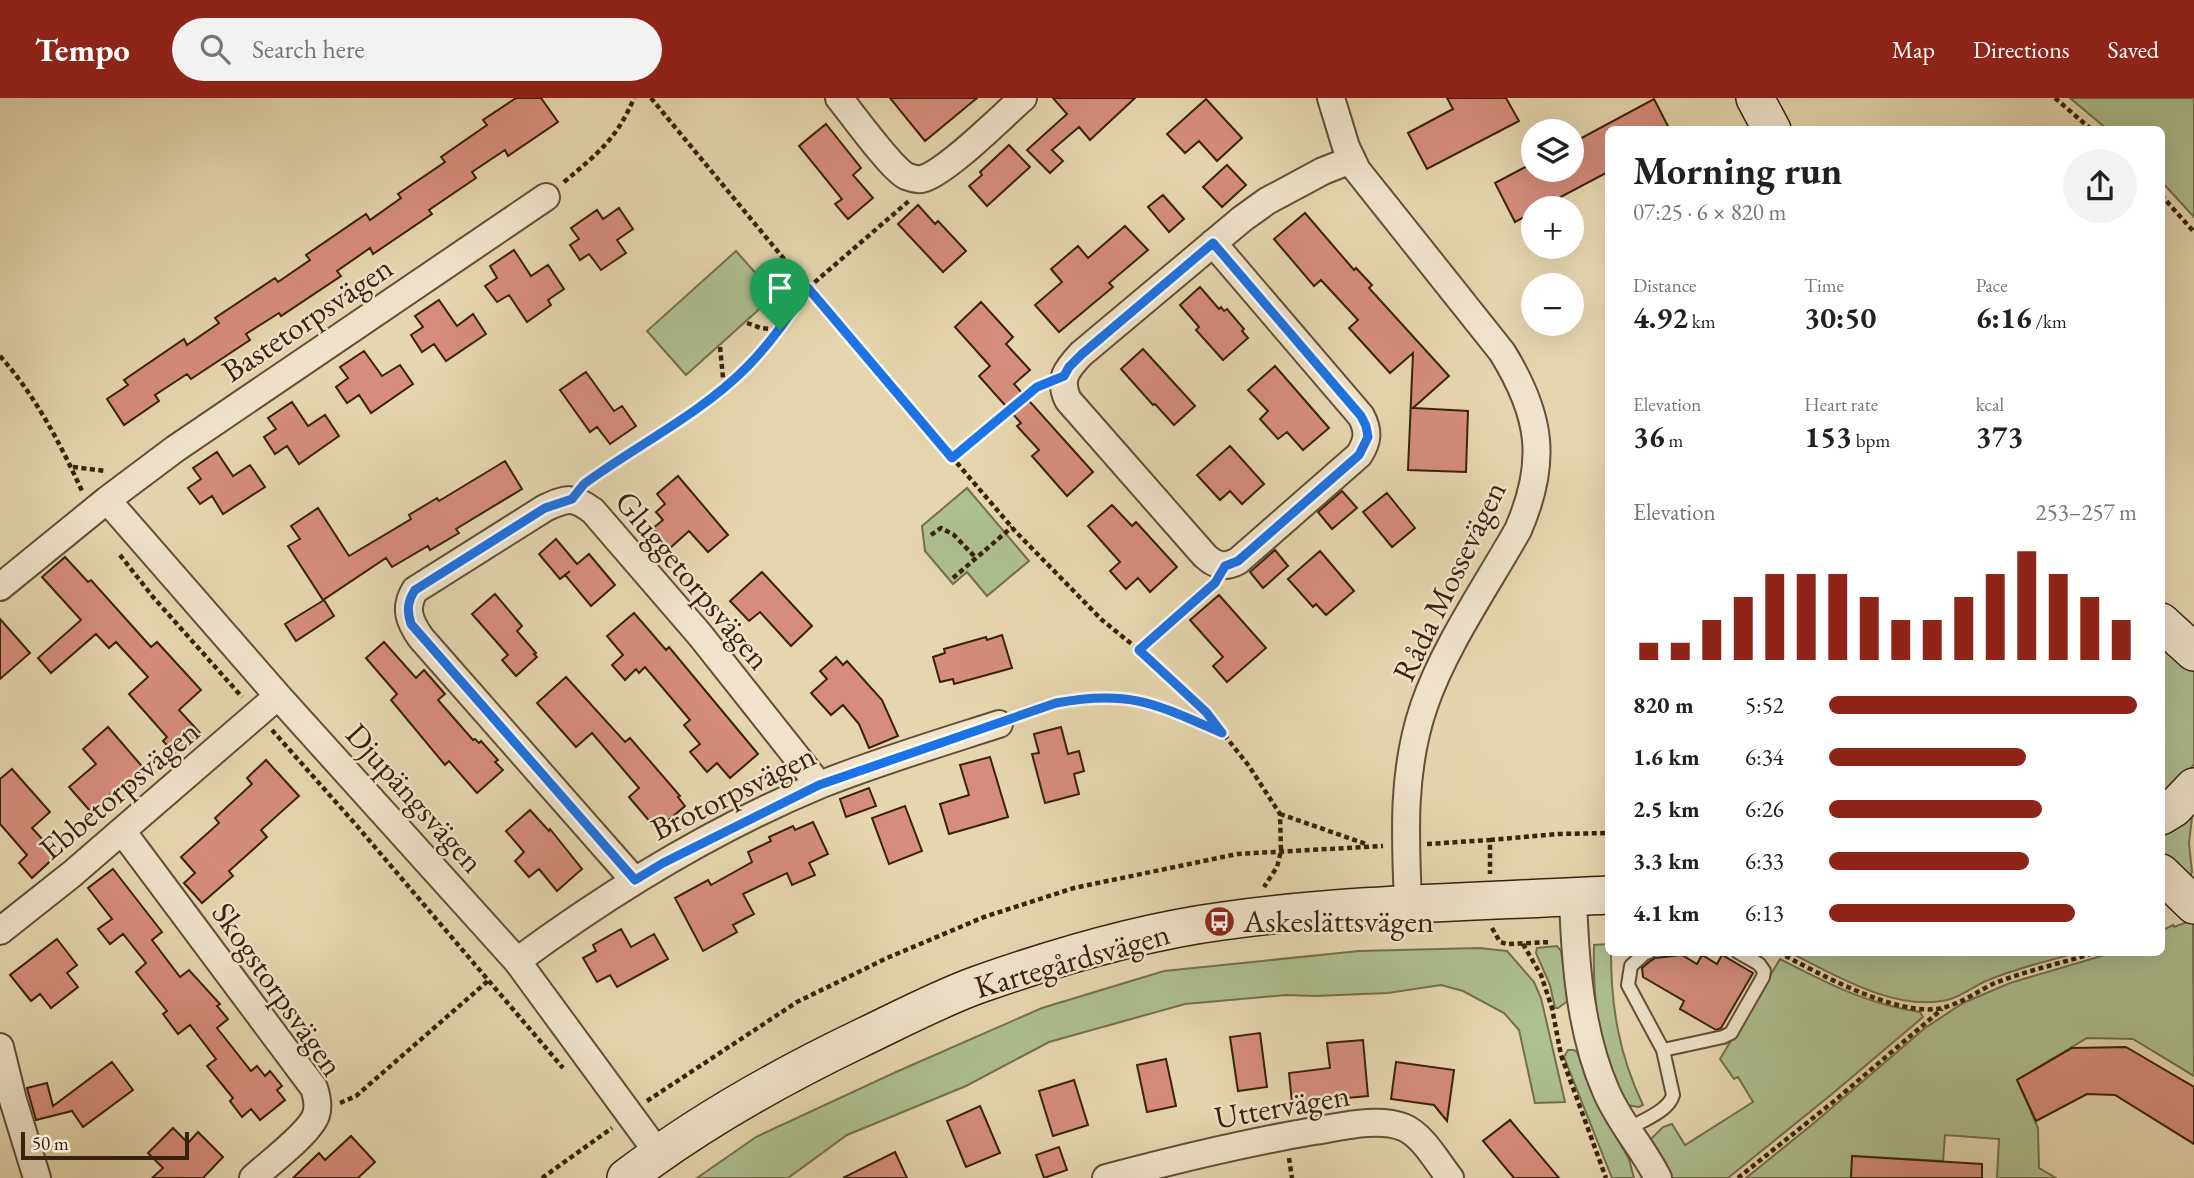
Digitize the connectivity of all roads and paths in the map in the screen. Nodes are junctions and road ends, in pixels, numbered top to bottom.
1 (634, 98) edge
2 (651, 98) edge
3 (839, 98) edge
4 (1023, 98) edge
5 (1331, 98) edge
6 (1755, 98) edge
7 (2055, 98) edge
8 (1770, 126) edge
9 (2087, 126) edge
10 (1351, 160) junction
11 (917, 180) junction
12 (546, 197) joint
13 (2165, 199) edge
14 (2194, 232) edge
15 (1213, 243) junction
16 (808, 288) junction
17 (747, 323) dead end
18 (780, 330) junction
19 (720, 347) dead end
20 (1064, 376) junction
21 (724, 388) junction
22 (952, 458) junction
23 (572, 499) junction
24 (107, 500) junction
25 (1012, 527) junction
26 (931, 535) dead end
27 (976, 558) junction
28 (1225, 566) junction
29 (953, 578) dead end
30 (0, 587) edge
31 (2194, 613) edge
32 (2165, 618) edge
33 (2165, 623) edge
34 (1139, 650) junction
35 (2194, 652) edge
36 (278, 696) junction
37 (999, 724) joint
38 (1222, 733) junction
39 (819, 785) junction
40 (2194, 787) edge
41 (1280, 814) junction
42 (2165, 814) edge
43 (122, 831) junction
44 (1605, 833) edge
45 (1490, 840) dead end
46 (1370, 846) dead end
47 (2165, 877) edge
48 (635, 880) junction
49 (1260, 894) dead end
50 (1591, 896) edge
51 (1408, 902) junction
52 (2194, 905) edge
53 (0, 931) edge
54 (1523, 944) dead end
55 (1642, 956) edge
56 (1745, 956) edge
57 (1785, 956) edge
58 (2084, 956) edge
59 (517, 961) junction
60 (489, 980) dead end
61 (1942, 1008) junction
62 (0, 1046) edge
63 (1663, 1050) junction
64 (317, 1113) junction
65 (613, 1127) dead end
66 (1628, 1129) junction
67 (658, 1153) junction
68 (37, 1178) edge
69 (253, 1178) edge
70 (542, 1178) edge
71 (626, 1178) edge
72 (1106, 1178) edge
73 (1450, 1178) edge
74 (1606, 1178) edge
75 (1658, 1178) edge
76 (1738, 1178) edge

1 - 12 path
2 - 16 path
3 - 11 street
4 - 11 street
5 - 10 street, Råda Mossevägen
6 - 8 street
7 - 9 path
10 - 15 street
10 - 51 street, Råda Mossevägen
11 - 16 path
12 - 24 street, Bastetorpsvägen
13 - 14 path
15 - 20 street
15 - 28 street
16 - 18 path
16 - 22 path
17 - 18 path
18 - 21 path
19 - 21 path
20 - 22 path
20 - 28 street
21 - 23 path
22 - 25 path
23 - 39 street, Gluggetorpsvägen
23 - 48 street, Gluggetorpsvägen
24 - 30 street, Bastetorpsvägen
24 - 36 street, Djupängsvägen
25 - 27 path
25 - 34 path
26 - 27 path
27 - 29 path
28 - 34 path
31 - 32 street
33 - 35 street
34 - 38 path
36 - 43 street, Ebbetorpsvägen
36 - 59 street, Djupängsvägen
37 - 38 path
37 - 39 street, Brotorpsvägen
38 - 41 path
39 - 48 street, Brotorpsvägen
40 - 42 street
41 - 46 path
41 - 49 path
43 - 53 street, Ebbetorpsvägen
43 - 64 street, Skogstorpsvägen
44 - 45 path
47 - 52 street
48 - 59 street, Brotorpsvägen
50 - 51 street, Kartegårdsvägen
50 - 66 street
51 - 67 street, Kartegårdsvägen
54 - 74 path
55 - 63 lane
56 - 63 lane
57 - 61 path
58 - 61 path
59 - 67 street, Djupängsvägen
60 - 64 path
61 - 76 path
62 - 68 street
63 - 66 lane
64 - 69 street, Skogstorpsvägen
65 - 70 path
66 - 75 street
67 - 71 street, Kartegårdsvägen
72 - 73 street, Uttervägen

